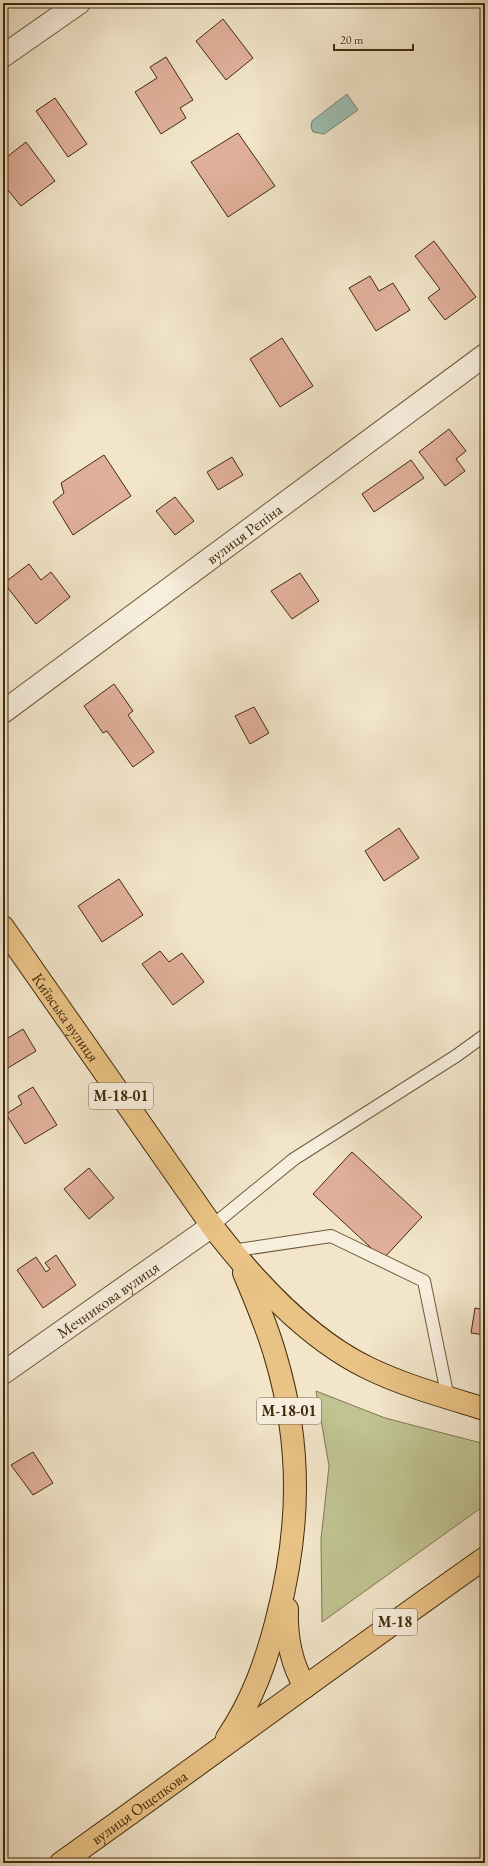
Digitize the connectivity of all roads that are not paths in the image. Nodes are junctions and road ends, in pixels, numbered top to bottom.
1 (79, 3) edge
2 (3, 56) edge
3 (485, 355) edge
4 (3, 712) edge
5 (3, 928) edge
6 (485, 1035) edge
7 (212, 1226) junction
8 (236, 1257) junction
9 (3, 1372) edge
10 (448, 1398) junction
11 (485, 1408) edge
12 (485, 1558) edge
13 (289, 1566) junction
14 (305, 1687) junction
15 (218, 1751) junction
16 (61, 1863) edge

1 - 2 street
3 - 4 street, вулиця Рєпіна
5 - 7 highway, Київська вулиця / М-18-01
6 - 7 lane
7 - 8 highway, Київська вулиця / М-18-01
7 - 9 street, Мечникова вулиця
8 - 10 highway, М-18-01
8 - 10 lane
8 - 13 highway, М-18-01
10 - 11 highway, М-18-01
12 - 14 highway, М-18
13 - 14 highway, М-18-01
13 - 15 highway, М-18-01
14 - 15 highway, М-18
15 - 16 highway, вулиця Ощепкова / М-18

